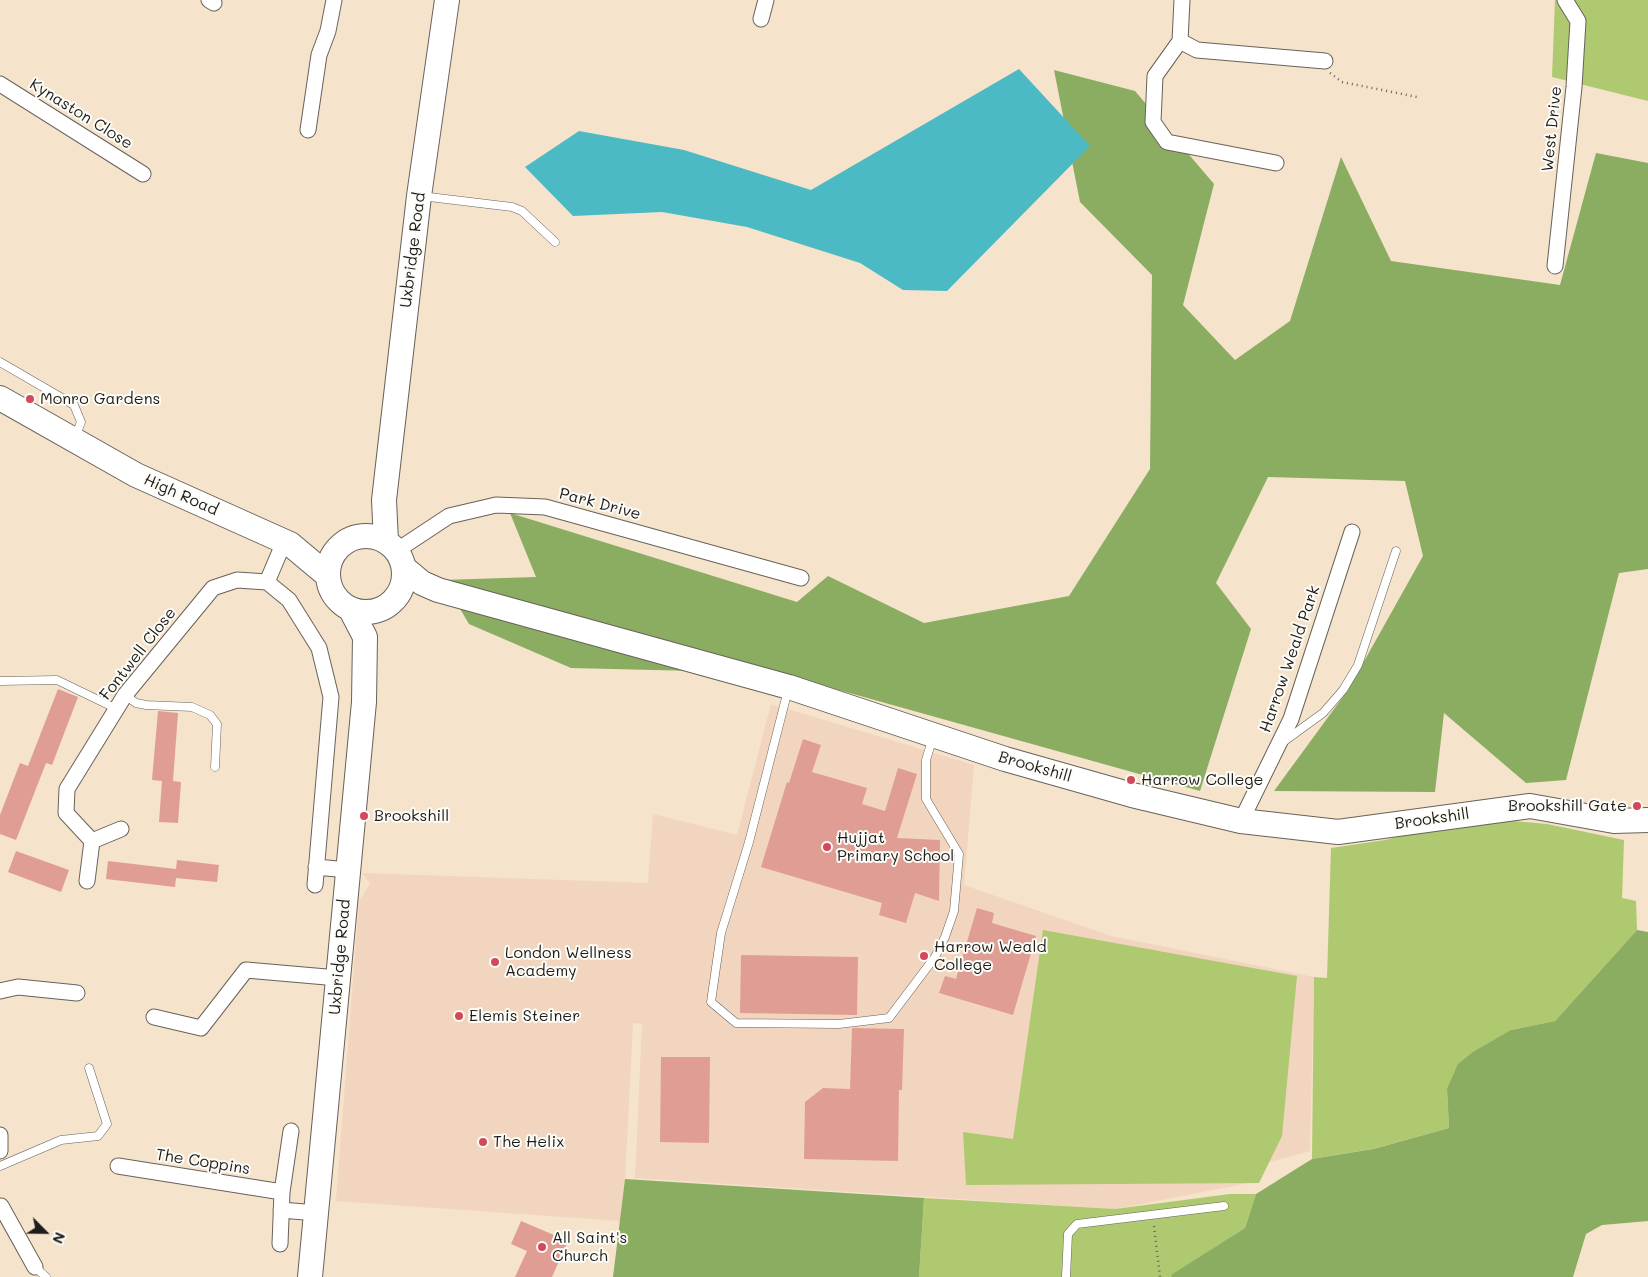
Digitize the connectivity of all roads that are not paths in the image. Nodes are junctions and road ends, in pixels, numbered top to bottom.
1 (334, 0) edge
2 (447, 0) edge
3 (766, 0) edge
4 (1182, 0) edge
5 (1565, 0) edge
6 (761, 19) dead end
7 (1180, 41) junction
8 (1325, 61) road end
9 (0, 84) edge
10 (308, 130) dead end
11 (1276, 164) dead end
12 (143, 174) dead end
13 (420, 196) junction
14 (555, 242) dead end
15 (1555, 266) dead end
16 (0, 362) edge
17 (0, 398) edge
18 (75, 440) junction
19 (384, 500) junction
20 (1352, 532) dead end
21 (362, 536) junction
22 (287, 543) junction
23 (338, 548) junction
24 (1396, 551) dead end
25 (395, 554) junction
26 (327, 576) junction
27 (801, 578) dead end
28 (267, 582) junction
29 (438, 590) junction
30 (399, 594) junction
31 (352, 610) junction
32 (378, 611) junction
33 (365, 637) junction
34 (0, 681) edge
35 (789, 687) junction
36 (125, 695) junction
37 (117, 709) junction
38 (934, 735) junction
39 (1278, 746) junction
40 (215, 767) dead end
41 (1648, 820) edge
42 (1241, 821) junction
43 (121, 829) dead end
44 (92, 841) junction
45 (316, 867) junction
46 (348, 870) junction
47 (87, 881) dead end
48 (315, 884) dead end
49 (338, 978) junction
50 (0, 991) edge
51 (77, 992) dead end
52 (154, 1017) dead end
53 (89, 1068) dead end
54 (291, 1130) dead end
55 (0, 1135) edge
56 (0, 1151) edge
57 (0, 1166) edge
58 (118, 1166) dead end
59 (282, 1192) junction
60 (0, 1196) edge
61 (0, 1206) edge
62 (1224, 1206) dead end
63 (281, 1210) junction
64 (317, 1213) junction
65 (280, 1244) dead end
66 (35, 1267) joint
67 (46, 1277) edge
68 (310, 1277) edge
69 (1066, 1277) edge

1 - 10 street
2 - 13 main road, Uxbridge Road
3 - 6 street
4 - 7 street
5 - 15 street, West Drive
7 - 8 street
7 - 11 street
9 - 12 street, Kynaston Close
13 - 14 lane
13 - 19 main road, Uxbridge Road
16 - 18 lane
17 - 18 main road, High Road
18 - 22 main road, High Road
19 - 21 main road, Uxbridge Road
19 - 25 main road, Uxbridge Road
20 - 39 street, Harrow Weald Park
21 - 23 main road
21 - 25 main road
22 - 23 main road, High Road
22 - 26 main road, High Road
22 - 28 street
23 - 26 main road
24 - 39 lane
25 - 27 street, Park Drive
25 - 29 main road, Brookshill
25 - 30 main road
26 - 31 main road
28 - 36 street, Fontwell Close
28 - 45 street
29 - 30 main road, Brookshill
29 - 35 main road, Brookshill
30 - 32 main road
31 - 32 main road
31 - 33 main road, Uxbridge Road
32 - 33 main road, Uxbridge Road
33 - 46 main road, Uxbridge Road
34 - 37 lane
35 - 38 main road, Brookshill
35 - 38 lane
36 - 37 street, Fontwell Close
36 - 40 lane
37 - 44 street, Fontwell Close
38 - 42 main road, Brookshill
39 - 42 street, Harrow Weald Park
41 - 42 main road, Brookshill
43 - 44 street
44 - 47 street
45 - 46 street
45 - 48 street
46 - 49 main road, Uxbridge Road
49 - 52 street
49 - 64 main road, Uxbridge Road
50 - 51 street
53 - 57 lane
54 - 59 street
55 - 56 street
58 - 59 street, The Coppins
59 - 63 street
60 - 61 street
61 - 66 street
62 - 69 lane
63 - 64 street
63 - 65 street
64 - 68 main road, Uxbridge Road
66 - 67 lane

